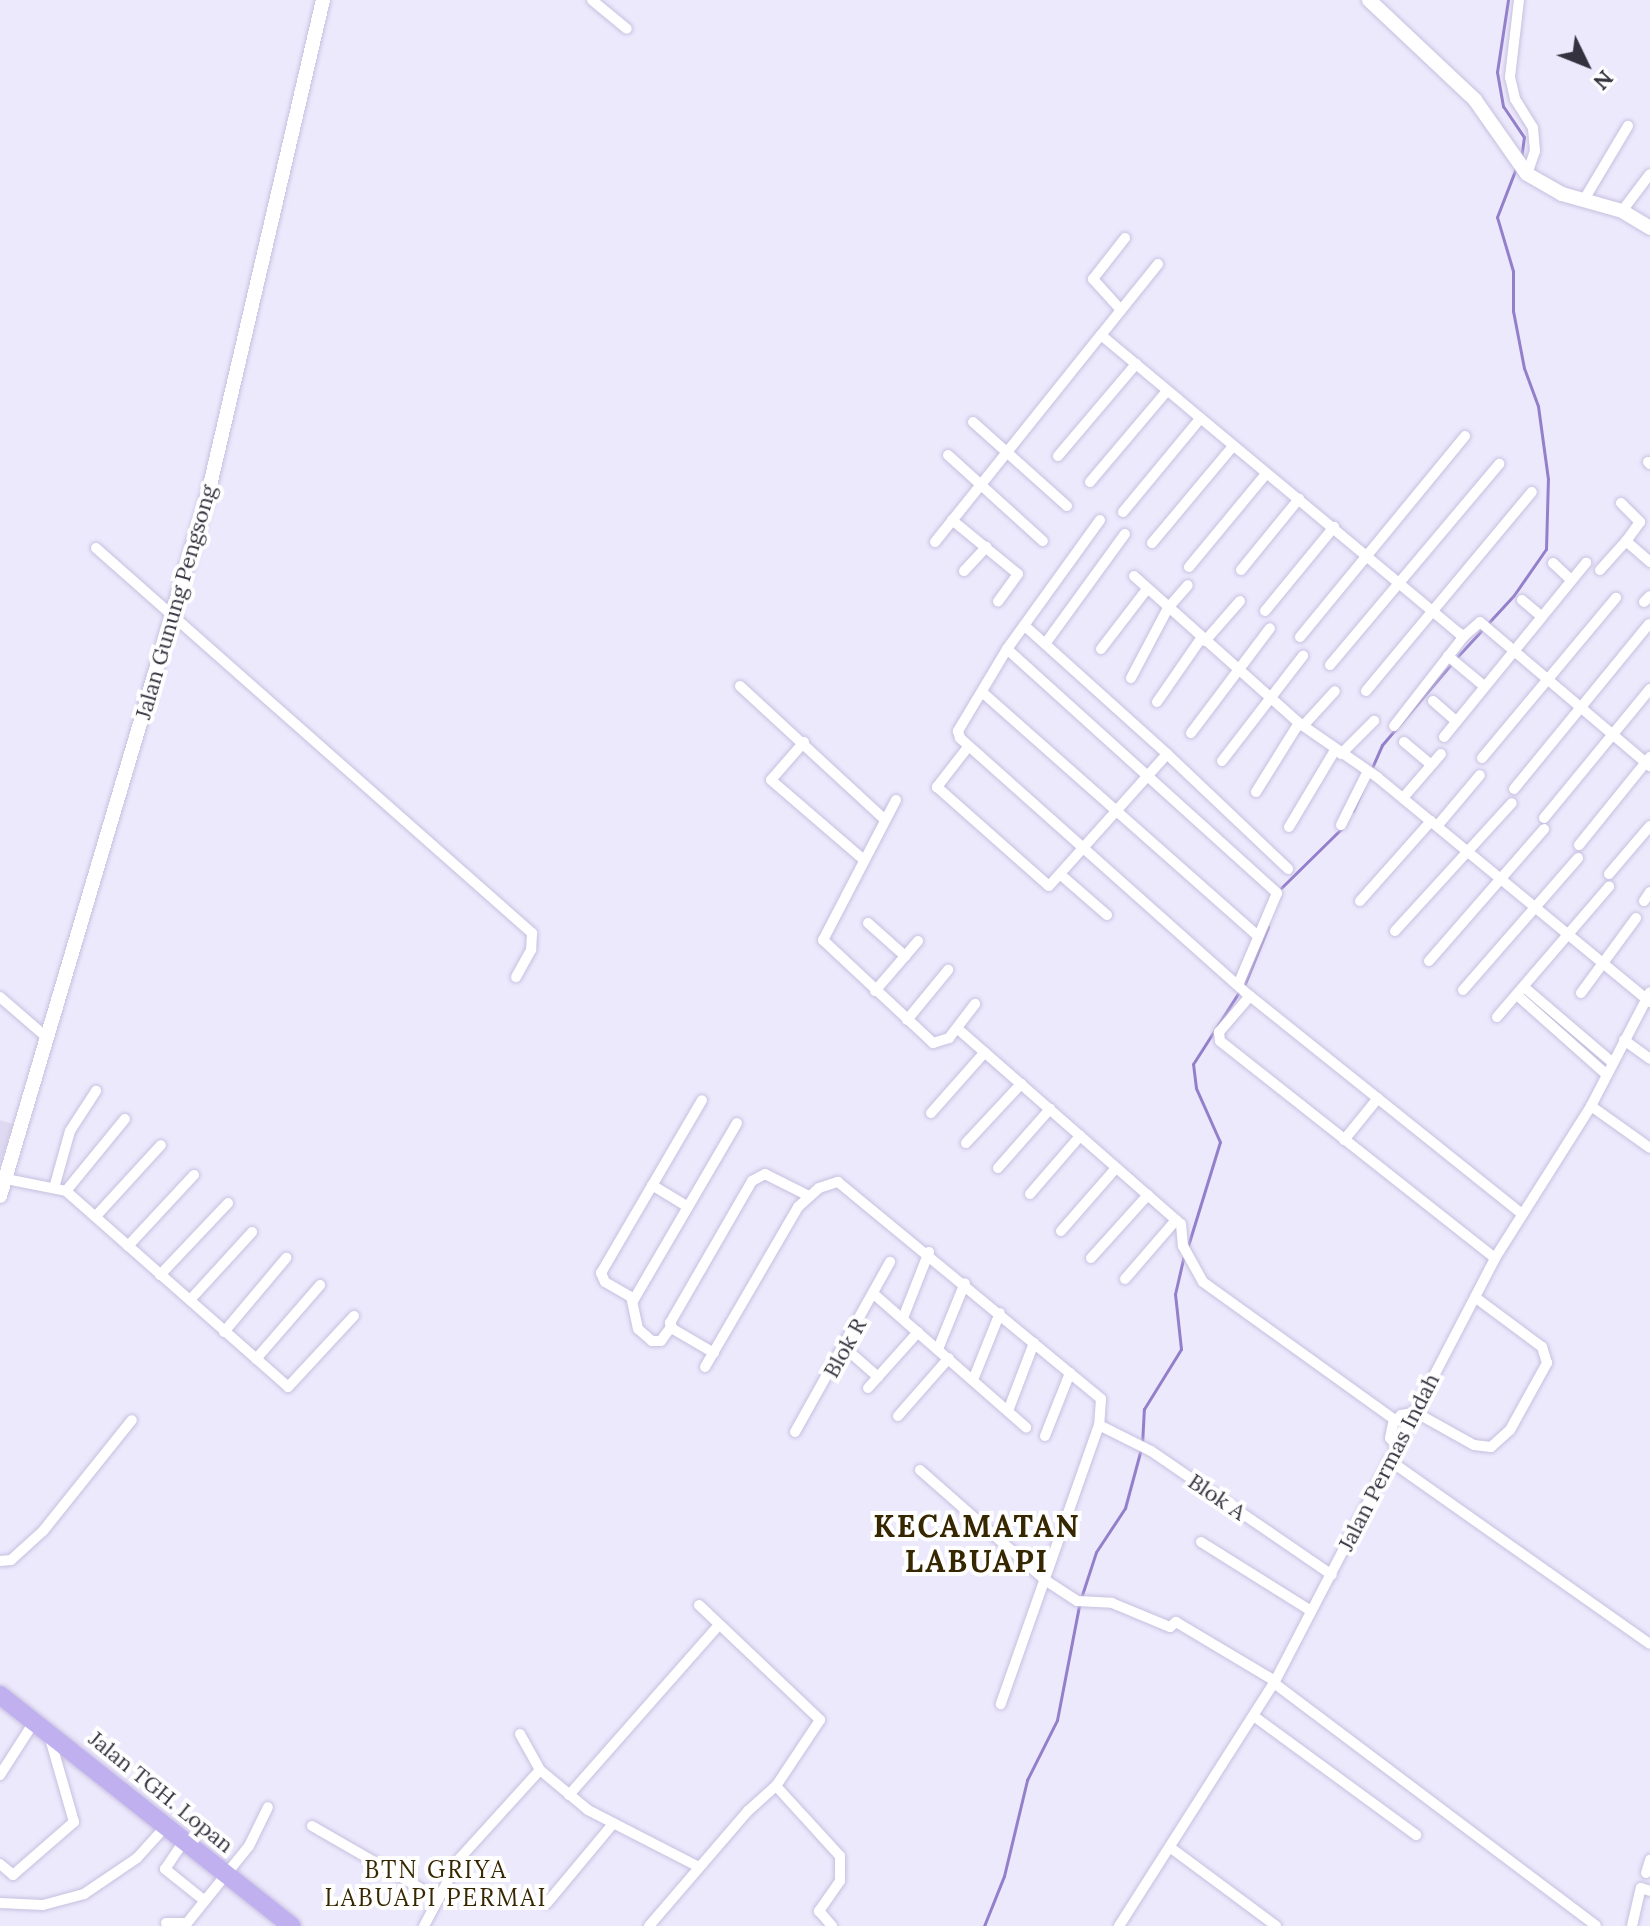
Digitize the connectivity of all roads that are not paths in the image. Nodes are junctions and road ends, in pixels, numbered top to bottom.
1 (323, 0) edge
2 (592, 0) edge
3 (1369, 0) edge
4 (1519, 0) edge
5 (627, 29) dead end
6 (1628, 126) dead end
7 (1522, 168) junction
8 (1650, 174) edge
9 (1585, 198) junction
10 (1622, 211) junction
11 (1650, 228) edge
12 (1125, 238) dead end
13 (1158, 264) dead end
14 (1121, 310) junction
15 (1101, 335) junction
16 (1136, 364) junction
17 (1167, 391) junction
18 (1200, 419) junction
19 (973, 422) dead end
20 (1465, 436) dead end
21 (1233, 446) junction
22 (1004, 451) junction
23 (948, 455) dead end
24 (1058, 456) dead end
25 (1499, 464) dead end
26 (1266, 474) junction
27 (1090, 482) dead end
28 (978, 484) junction
29 (1532, 492) dead end
30 (1299, 499) junction
31 (1621, 503) dead end
32 (1067, 506) dead end
33 (1123, 512) dead end
34 (952, 520) junction
35 (1100, 520) dead end
36 (1334, 527) junction
37 (1125, 534) dead end
38 (1043, 541) dead end
39 (1626, 541) junction
40 (935, 542) dead end
41 (1152, 543) dead end
42 (986, 547) junction
43 (96, 548) dead end
44 (1367, 553) junction
45 (1650, 562) edge
46 (1553, 563) dead end
47 (1586, 563) dead end
48 (1189, 567) dead end
49 (1241, 570) dead end
50 (1600, 570) dead end
51 (964, 571) dead end
52 (1134, 576) dead end
53 (1571, 580) junction
54 (1399, 581) junction
55 (1188, 585) dead end
56 (1147, 589) junction
57 (1616, 598) dead end
58 (1522, 600) dead end
59 (1240, 601) dead end
60 (998, 602) dead end
61 (1168, 608) junction
62 (1265, 611) dead end
63 (1432, 611) junction
64 (172, 612) junction
65 (1541, 616) junction
66 (1649, 624) edge
67 (1025, 626) junction
68 (1270, 628) dead end
69 (1464, 636) junction
70 (1300, 637) dead end
71 (1203, 639) junction
72 (1045, 644) junction
73 (1007, 649) junction
74 (1101, 649) dead end
75 (1513, 649) junction
76 (1303, 656) dead end
77 (1454, 660) junction
78 (1330, 665) dead end
79 (1236, 668) junction
80 (1131, 678) dead end
81 (1547, 679) junction
82 (740, 686) dead end
83 (1484, 686) junction
84 (1650, 689) edge
85 (1335, 691) dead end
86 (1366, 691) dead end
87 (982, 692) junction
88 (1269, 695) junction
89 (1433, 701) dead end
90 (1157, 702) dead end
91 (1579, 706) junction
92 (1374, 721) dead end
93 (1456, 721) junction
94 (1301, 724) junction
95 (1394, 726) dead end
96 (1191, 733) dead end
97 (1612, 733) junction
98 (1444, 737) dead end
99 (804, 742) junction
100 (1404, 742) dead end
101 (968, 747) junction
102 (1338, 752) junction
103 (1167, 754) junction
104 (1441, 754) dead end
105 (1482, 758) dead end
106 (1222, 761) dead end
107 (1649, 762) edge
108 (1431, 765) junction
109 (1373, 774) junction
110 (1480, 775) dead end
111 (1148, 776) junction
112 (1514, 789) dead end
113 (1256, 792) dead end
114 (1403, 798) junction
115 (896, 800) dead end
116 (1512, 803) dead end
117 (1116, 812) junction
118 (885, 820) junction
119 (1435, 823) junction
120 (1341, 825) dead end
121 (1650, 826) edge
122 (1289, 827) dead end
123 (1579, 845) dead end
124 (1083, 849) junction
125 (1468, 851) junction
126 (1578, 858) dead end
127 (864, 860) junction
128 (1288, 869) dead end
129 (1609, 874) dead end
130 (1061, 875) junction
131 (1502, 878) junction
132 (1609, 887) dead end
133 (1360, 901) dead end
134 (1534, 906) junction
135 (1107, 915) dead end
136 (1636, 918) dead end
137 (868, 923) dead end
138 (1395, 931) dead end
139 (1258, 936) junction
140 (1569, 938) junction
141 (918, 941) dead end
142 (905, 956) junction
143 (1429, 961) dead end
144 (1602, 964) junction
145 (948, 970) dead end
146 (516, 977) dead end
147 (1244, 990) junction
148 (1463, 990) dead end
149 (875, 991) junction
150 (1521, 991) junction
151 (1581, 993) dead end
152 (0, 997) edge
153 (1649, 998) edge
154 (975, 1004) dead end
155 (1497, 1017) dead end
156 (907, 1020) junction
157 (958, 1029) junction
158 (44, 1035) junction
159 (1624, 1040) junction
160 (985, 1052) junction
161 (1650, 1059) edge
162 (1613, 1063) junction
163 (1607, 1075) junction
164 (1021, 1084) junction
165 (96, 1091) dead end
166 (1378, 1098) junction
167 (702, 1100) dead end
168 (1591, 1106) junction
169 (1050, 1109) junction
170 (931, 1113) dead end
171 (125, 1119) dead end
172 (737, 1123) dead end
173 (1080, 1136) junction
174 (1344, 1140) junction
175 (966, 1143) dead end
176 (161, 1145) dead end
177 (1650, 1148) edge
178 (998, 1168) dead end
179 (1116, 1168) junction
180 (194, 1175) dead end
181 (6, 1179) junction
182 (652, 1185) junction
183 (54, 1188) junction
184 (66, 1191) junction
185 (1030, 1194) dead end
186 (1148, 1195) junction
187 (0, 1196) edge
188 (809, 1196) junction
189 (228, 1203) dead end
190 (688, 1207) junction
191 (1521, 1213) junction
192 (96, 1216) junction
193 (1176, 1220) junction
194 (1061, 1231) dead end
195 (252, 1232) dead end
196 (128, 1246) junction
197 (929, 1252) junction
198 (286, 1258) dead end
199 (1091, 1258) dead end
200 (1495, 1258) junction
201 (890, 1262) dead end
202 (160, 1275) junction
203 (1125, 1279) dead end
204 (965, 1283) junction
205 (320, 1285) dead end
206 (875, 1295) junction
207 (1476, 1298) junction
208 (190, 1300) junction
209 (633, 1301) junction
210 (1000, 1313) junction
211 (354, 1316) dead end
212 (903, 1318) junction
213 (671, 1327) junction
214 (224, 1332) junction
215 (918, 1332) junction
216 (1034, 1343) junction
217 (845, 1348) junction
218 (938, 1349) junction
219 (714, 1353) junction
220 (949, 1358) junction
221 (256, 1359) junction
222 (705, 1367) dead end
223 (1070, 1373) junction
224 (878, 1377) junction
225 (973, 1380) junction
226 (868, 1388) dead end
227 (1008, 1411) junction
228 (1413, 1412) junction
229 (898, 1416) dead end
230 (132, 1420) dead end
231 (1395, 1420) junction
232 (1099, 1425) junction
233 (1026, 1427) dead end
234 (795, 1432) dead end
235 (1045, 1436) dead end
236 (1396, 1445) junction
237 (1389, 1460) junction
238 (920, 1470) dead end
239 (1201, 1542) dead end
240 (0, 1561) edge
241 (1332, 1575) junction
242 (1045, 1580) junction
243 (699, 1605) dead end
244 (1311, 1611) junction
245 (719, 1625) junction
246 (1650, 1644) edge
247 (1275, 1682) junction
248 (0, 1695) edge
249 (1001, 1704) dead end
250 (1255, 1717) junction
251 (42, 1728) junction
252 (520, 1734) dead end
253 (540, 1770) junction
254 (0, 1775) edge
255 (776, 1786) junction
256 (569, 1795) junction
257 (268, 1807) dead end
258 (612, 1825) junction
259 (166, 1826) junction
260 (312, 1826) dead end
261 (1416, 1835) dead end
262 (184, 1841) junction
263 (1171, 1848) junction
264 (1650, 1860) edge
265 (0, 1864) edge
266 (699, 1867) junction
267 (1646, 1873) dead end
268 (228, 1875) junction
269 (1650, 1891) edge
270 (439, 1899) junction
271 (205, 1901) junction
272 (0, 1903) edge
273 (547, 1903) dead end
274 (166, 1923) dead end
275 (291, 1926) edge
276 (424, 1926) edge
277 (649, 1926) edge
278 (832, 1926) edge
279 (1119, 1926) edge
280 (1276, 1926) edge
281 (1596, 1926) edge
282 (1632, 1926) edge

1 - 64 street, Jalan Gunung Pengsong
2 - 5 street
3 - 7 street
4 - 7 street
6 - 9 street
7 - 9 street
8 - 10 street
9 - 10 street
10 - 11 street
12 - 14 street
13 - 14 street
14 - 15 street
15 - 16 street
15 - 22 street
16 - 17 street
16 - 24 street
17 - 18 street
17 - 27 street
18 - 21 street
18 - 33 street
19 - 22 street
20 - 44 street
21 - 26 street
21 - 41 street
22 - 28 street
22 - 32 street
23 - 28 street
25 - 54 street
26 - 30 street
26 - 48 street
28 - 34 street
28 - 38 street
29 - 63 street
30 - 36 street
30 - 49 street
31 - 39 street
34 - 40 street
34 - 42 street
35 - 67 street
36 - 44 street
36 - 62 street
37 - 72 street
39 - 45 street
39 - 50 street
42 - 51 street
42 - 60 street
43 - 64 street
44 - 54 street
44 - 70 street
46 - 53 street
47 - 53 street
52 - 56 street
53 - 65 street
54 - 63 street
54 - 78 street
55 - 61 street
56 - 61 street
56 - 74 street
57 - 81 street
58 - 65 street
59 - 71 street
61 - 71 street
61 - 80 street
63 - 69 street
63 - 86 street
64 - 146 street
64 - 158 street, Jalan Gunung Pengsong
65 - 75 street
66 - 91 street
67 - 72 street
67 - 73 street
68 - 79 street
69 - 75 street
69 - 77 street
71 - 79 street
71 - 90 street
72 - 103 street
73 - 87 street
73 - 111 street
75 - 81 street
75 - 83 street
76 - 88 street
77 - 83 street
77 - 95 street
79 - 88 street
79 - 96 street
81 - 91 street
81 - 105 street
82 - 99 street
83 - 93 street
84 - 97 street
85 - 94 street
87 - 101 street
87 - 117 street
88 - 94 street
88 - 106 street
89 - 93 street
91 - 97 street
91 - 112 street
92 - 102 street
93 - 98 street
94 - 102 street
94 - 113 street
97 - 107 street
97 - 131 street
99 - 118 street
99 - 127 street
100 - 108 street
101 - 124 street
101 - 130 street
102 - 109 street
102 - 122 street
103 - 111 street
103 - 128 street
104 - 108 street
107 - 123 street
108 - 114 street
109 - 114 street
109 - 120 street
110 - 119 street
111 - 117 street
111 - 139 street
114 - 119 street
115 - 118 street
116 - 125 street
117 - 124 street
117 - 139 street
118 - 127 street
119 - 125 street
119 - 133 street
121 - 129 street
124 - 130 street
124 - 147 street
125 - 131 street
125 - 138 street
126 - 134 street
127 - 149 street
130 - 135 street
131 - 134 street
131 - 143 street
132 - 140 street
134 - 140 street
134 - 148 street
136 - 144 street
137 - 142 street
139 - 147 street
140 - 144 street
140 - 150 street
141 - 142 street
142 - 149 street
144 - 151 street
144 - 153 street
145 - 156 street
147 - 166 street
147 - 174 street
149 - 156 street
150 - 155 street
150 - 162 street
150 - 163 street
152 - 158 street
153 - 159 street, Jalan Permas Indah
154 - 157 street
156 - 157 street
157 - 160 street
158 - 181 street, Jalan Gunung Pengsong
159 - 161 street
159 - 162 street, Jalan Permas Indah
160 - 164 street
160 - 170 street
162 - 163 street, Jalan Permas Indah
163 - 168 street, Jalan Permas Indah
164 - 169 street
164 - 175 street
165 - 183 street
166 - 174 street
166 - 191 street
167 - 182 street
168 - 177 street
168 - 191 street, Jalan Permas Indah
169 - 173 street
169 - 178 street
171 - 184 street
172 - 190 street
173 - 179 street
173 - 185 street
174 - 200 street
176 - 192 street
179 - 186 street
179 - 194 street
180 - 196 street
181 - 183 street
181 - 187 street, Jalan Gunung Pengsong
182 - 190 street
182 - 209 street
183 - 184 street
184 - 192 street
186 - 193 street
186 - 199 street
188 - 197 street
188 - 213 street
188 - 219 street
189 - 202 street
190 - 209 street
191 - 200 street, Jalan Permas Indah
192 - 196 street
193 - 203 street
193 - 231 street
195 - 208 street
196 - 202 street
197 - 204 street
197 - 212 street
198 - 214 street
200 - 207 street, Jalan Permas Indah
201 - 206 street, Blok R
202 - 208 street
204 - 210 street
204 - 218 street
205 - 221 street
206 - 212 street
206 - 217 street, Blok R
207 - 228 street, Jalan Permas Indah
207 - 228 street
208 - 214 street
209 - 213 street
210 - 216 street
210 - 225 street
211 - 221 street
212 - 215 street
213 - 219 street
214 - 221 street
215 - 218 street
215 - 224 street
216 - 223 street
216 - 227 street
217 - 224 street
217 - 234 street, Blok R
218 - 220 street
219 - 222 street
220 - 225 street
220 - 229 street
223 - 232 street
223 - 235 street
224 - 226 street
225 - 227 street
227 - 233 street
228 - 231 street
228 - 236 street, Jalan Permas Indah
230 - 240 street
231 - 236 street
232 - 241 street, Blok A
232 - 242 street
236 - 237 street, Jalan Permas Indah
237 - 241 street, Jalan Permas Indah
237 - 246 street
238 - 242 street
239 - 244 street
241 - 244 street, Jalan Permas Indah
242 - 247 street
242 - 249 street
243 - 245 street
244 - 247 street, Jalan Permas Indah
245 - 255 street
245 - 256 street
247 - 250 street, Jalan Permas Indah
247 - 281 street
248 - 251 highway, Jalan TGH. Lopan
250 - 261 street
250 - 263 street, Jalan Permas Indah
251 - 254 street
251 - 259 highway, Jalan TGH. Lopan
251 - 265 street
252 - 253 street
253 - 256 street
253 - 270 street
255 - 266 street
255 - 278 street
256 - 258 street
257 - 268 street
258 - 266 street
258 - 273 street
259 - 262 highway, Jalan TGH. Lopan
259 - 272 street
260 - 270 street
262 - 268 highway, Jalan TGH. Lopan
262 - 271 street
263 - 279 street, Jalan Permas Indah
263 - 280 street
264 - 267 street
266 - 277 street
268 - 271 street
268 - 275 highway, Jalan TGH. Lopan
269 - 282 street
270 - 276 street
271 - 274 street

